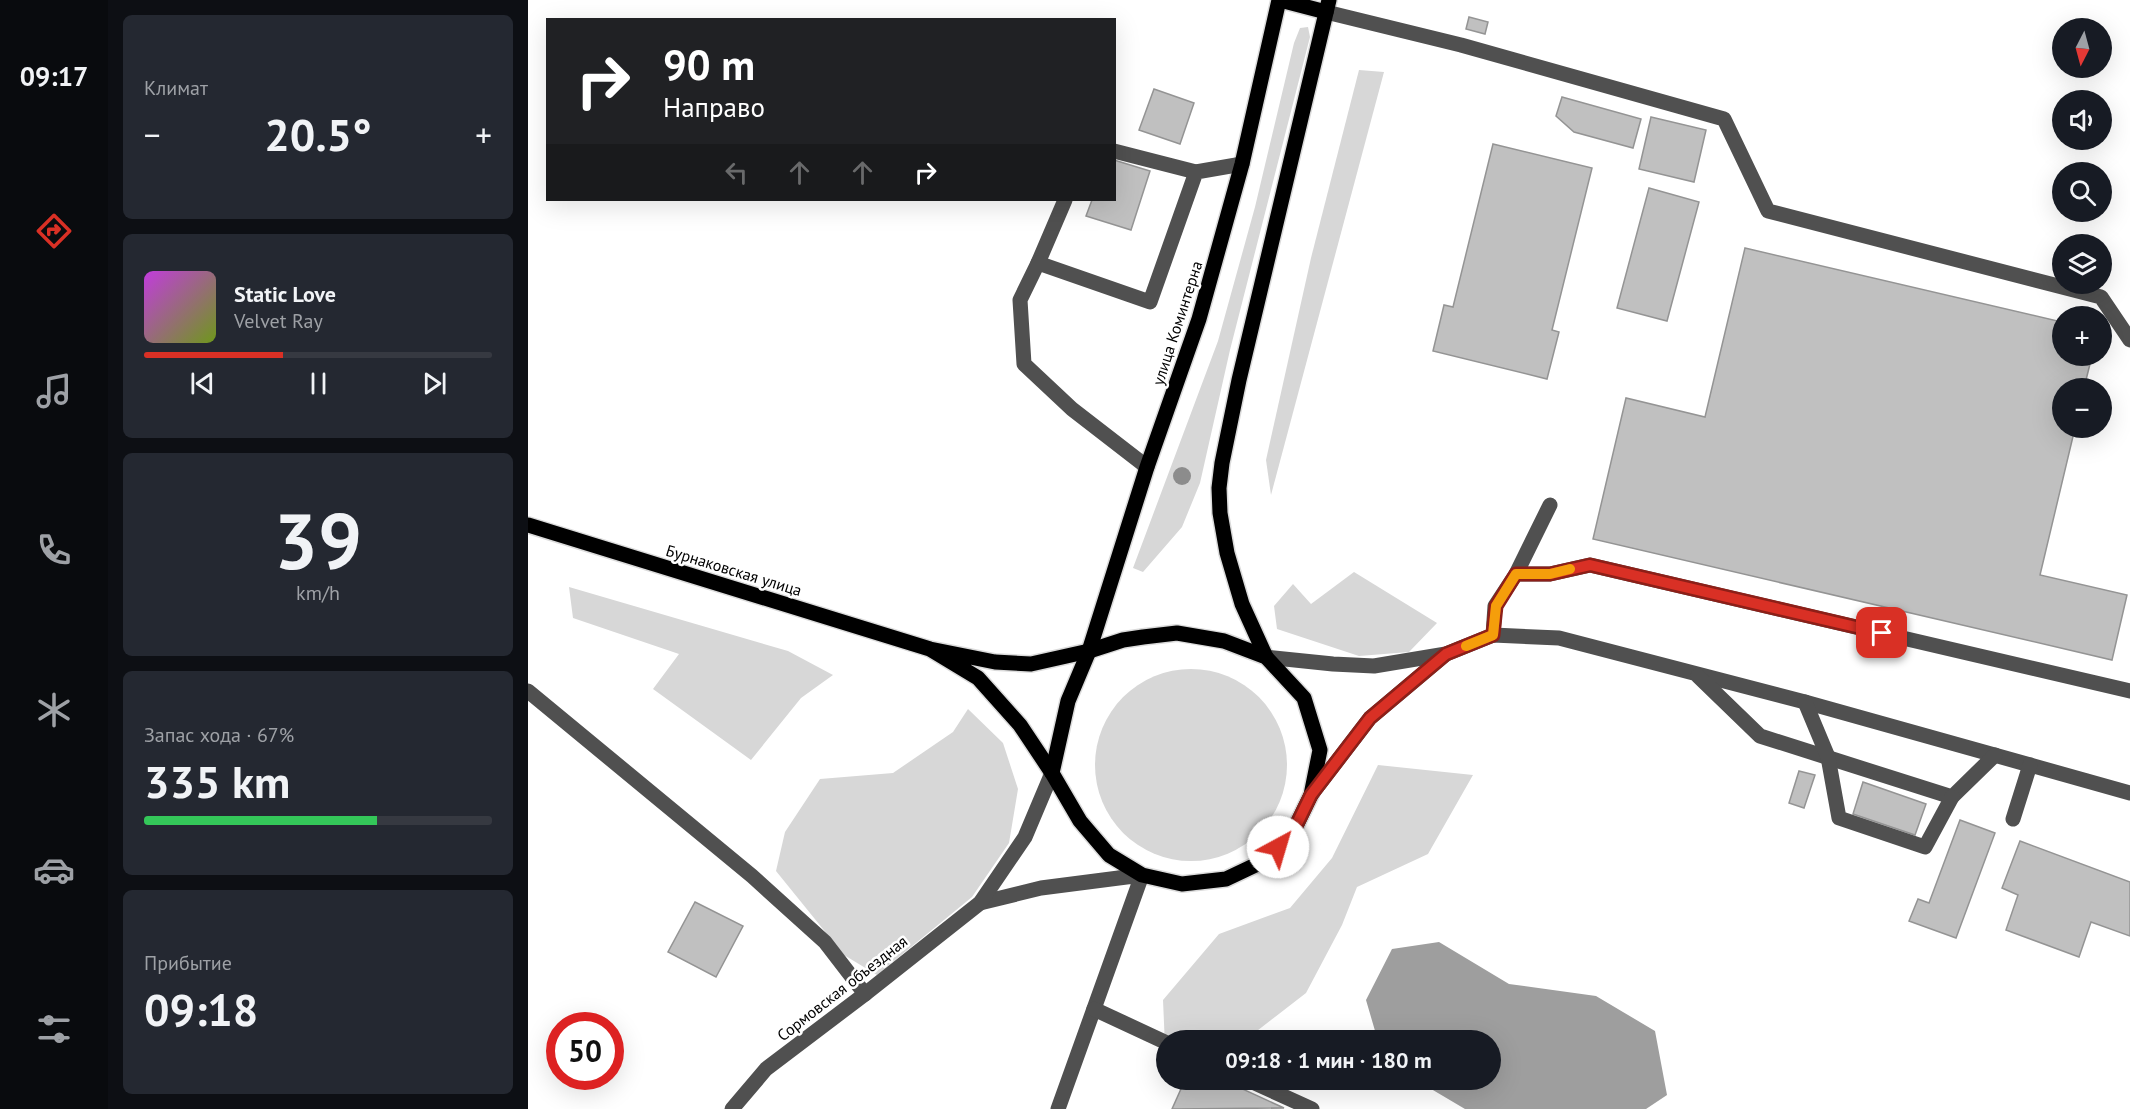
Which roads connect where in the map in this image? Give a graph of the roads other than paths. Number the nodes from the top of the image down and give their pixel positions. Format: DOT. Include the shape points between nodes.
graph roads {
  1 [pos="1280,0"];
  2 [pos="1327,6"];
  3 [pos="1116,152"];
  4 [pos="1242,164"];
  5 [pos="1196,172"];
  6 [pos="1065,201"];
  7 [pos="1038,263"];
  8 [pos="2130,340"];
  9 [pos="1147,467"];
  10 [pos="1550,505"];
  11 [pos="529,530"];
  12 [pos="1516,574"];
  13 [pos="1493,635"];
  14 [pos="930,649"];
  15 [pos="1089,651"];
  16 [pos="1446,654"];
  17 [pos="1266,657"];
  18 [pos="1695,674"];
  19 [pos="528,691"];
  20 [pos="2130,691"];
  21 [pos="1805,702"];
  22 [pos="1995,755"];
  23 [pos="1828,757"];
  24 [pos="2030,765"];
  25 [pos="1052,773"];
  26 [pos="2130,793"];
  27 [pos="1311,795"];
  28 [pos="1952,797"];
  29 [pos="2013,819"];
  30 [pos="1142,875"];
  31 [pos="980,903"];
  32 [pos="865,994"];
  33 [pos="1094,1009"];
  34 [pos="1156,1038"];
  35 [pos="1270,1090"];
  36 [pos="732,1109"];
  37 [pos="1058,1109"];
  38 [pos="1312,1109"];
  1 -- 2 [label="main road"];
  1 -- 4 [label="main road, улица Коминтерна"];
  2 -- 8 [label="street" via="1724,119 1768,211 2101,297"];
  2 -- 17 [label="main road" via="1239,381 1219,488 1227,553 1242,604"];
  3 -- 5 [label="street"];
  4 -- 5 [label="street"];
  4 -- 9 [label="main road, улица Коминтерна" via="1199,319"];
  5 -- 7 [label="street" via="1150,302"];
  6 -- 7 [label="street"];
  7 -- 9 [label="street" via="1020,300 1024,364 1072,409"];
  9 -- 15 [label="main road, улица Коминтерна"];
  10 -- 12 [label="street"];
  11 -- 14 [label="main road, Бурнаковская улица"];
  12 -- 13 [label="street" via="1496,606"];
  12 -- 20 [label="street" via="1550,574 1590,565"];
  13 -- 16 [label="street"];
  13 -- 18 [label="street" via="1559,639"];
  14 -- 15 [label="main road" via="995,662 1030,663"];
  14 -- 25 [label="main road" via="978,678 1020,725"];
  15 -- 17 [label="main road" via="1123,640 1177,633 1224,641"];
  15 -- 25 [label="main road, улица Коминтерна" via="1068,701"];
  16 -- 17 [label="street" via="1374,666"];
  16 -- 27 [label="street" via="1370,718"];
  17 -- 27 [label="main road" via="1304,698 1320,750"];
  18 -- 21 [label="street"];
  18 -- 23 [label="street" via="1760,736"];
  19 -- 32 [label="street" via="752,876 825,942"];
  21 -- 22 [label="street"];
  21 -- 23 [label="street"];
  22 -- 24 [label="street"];
  22 -- 28 [label="street"];
  23 -- 28 [label="street"];
  23 -- 28 [label="street" via="1839,818 1925,847"];
  24 -- 26 [label="street"];
  24 -- 29 [label="street"];
  25 -- 30 [label="main road" via="1080,821 1109,855"];
  25 -- 31 [label="street" via="1025,837"];
  27 -- 30 [label="main road" via="1293,832 1264,861 1226,879 1182,884"];
  30 -- 31 [label="street" via="1041,888"];
  30 -- 33 [label="street"];
  31 -- 32 [label="street, Сормовская объездная"];
  32 -- 36 [label="street, Сормовская объездная" via="766,1069"];
  33 -- 34 [label="street"];
  33 -- 37 [label="street"];
  35 -- 38 [label="street"];
}
